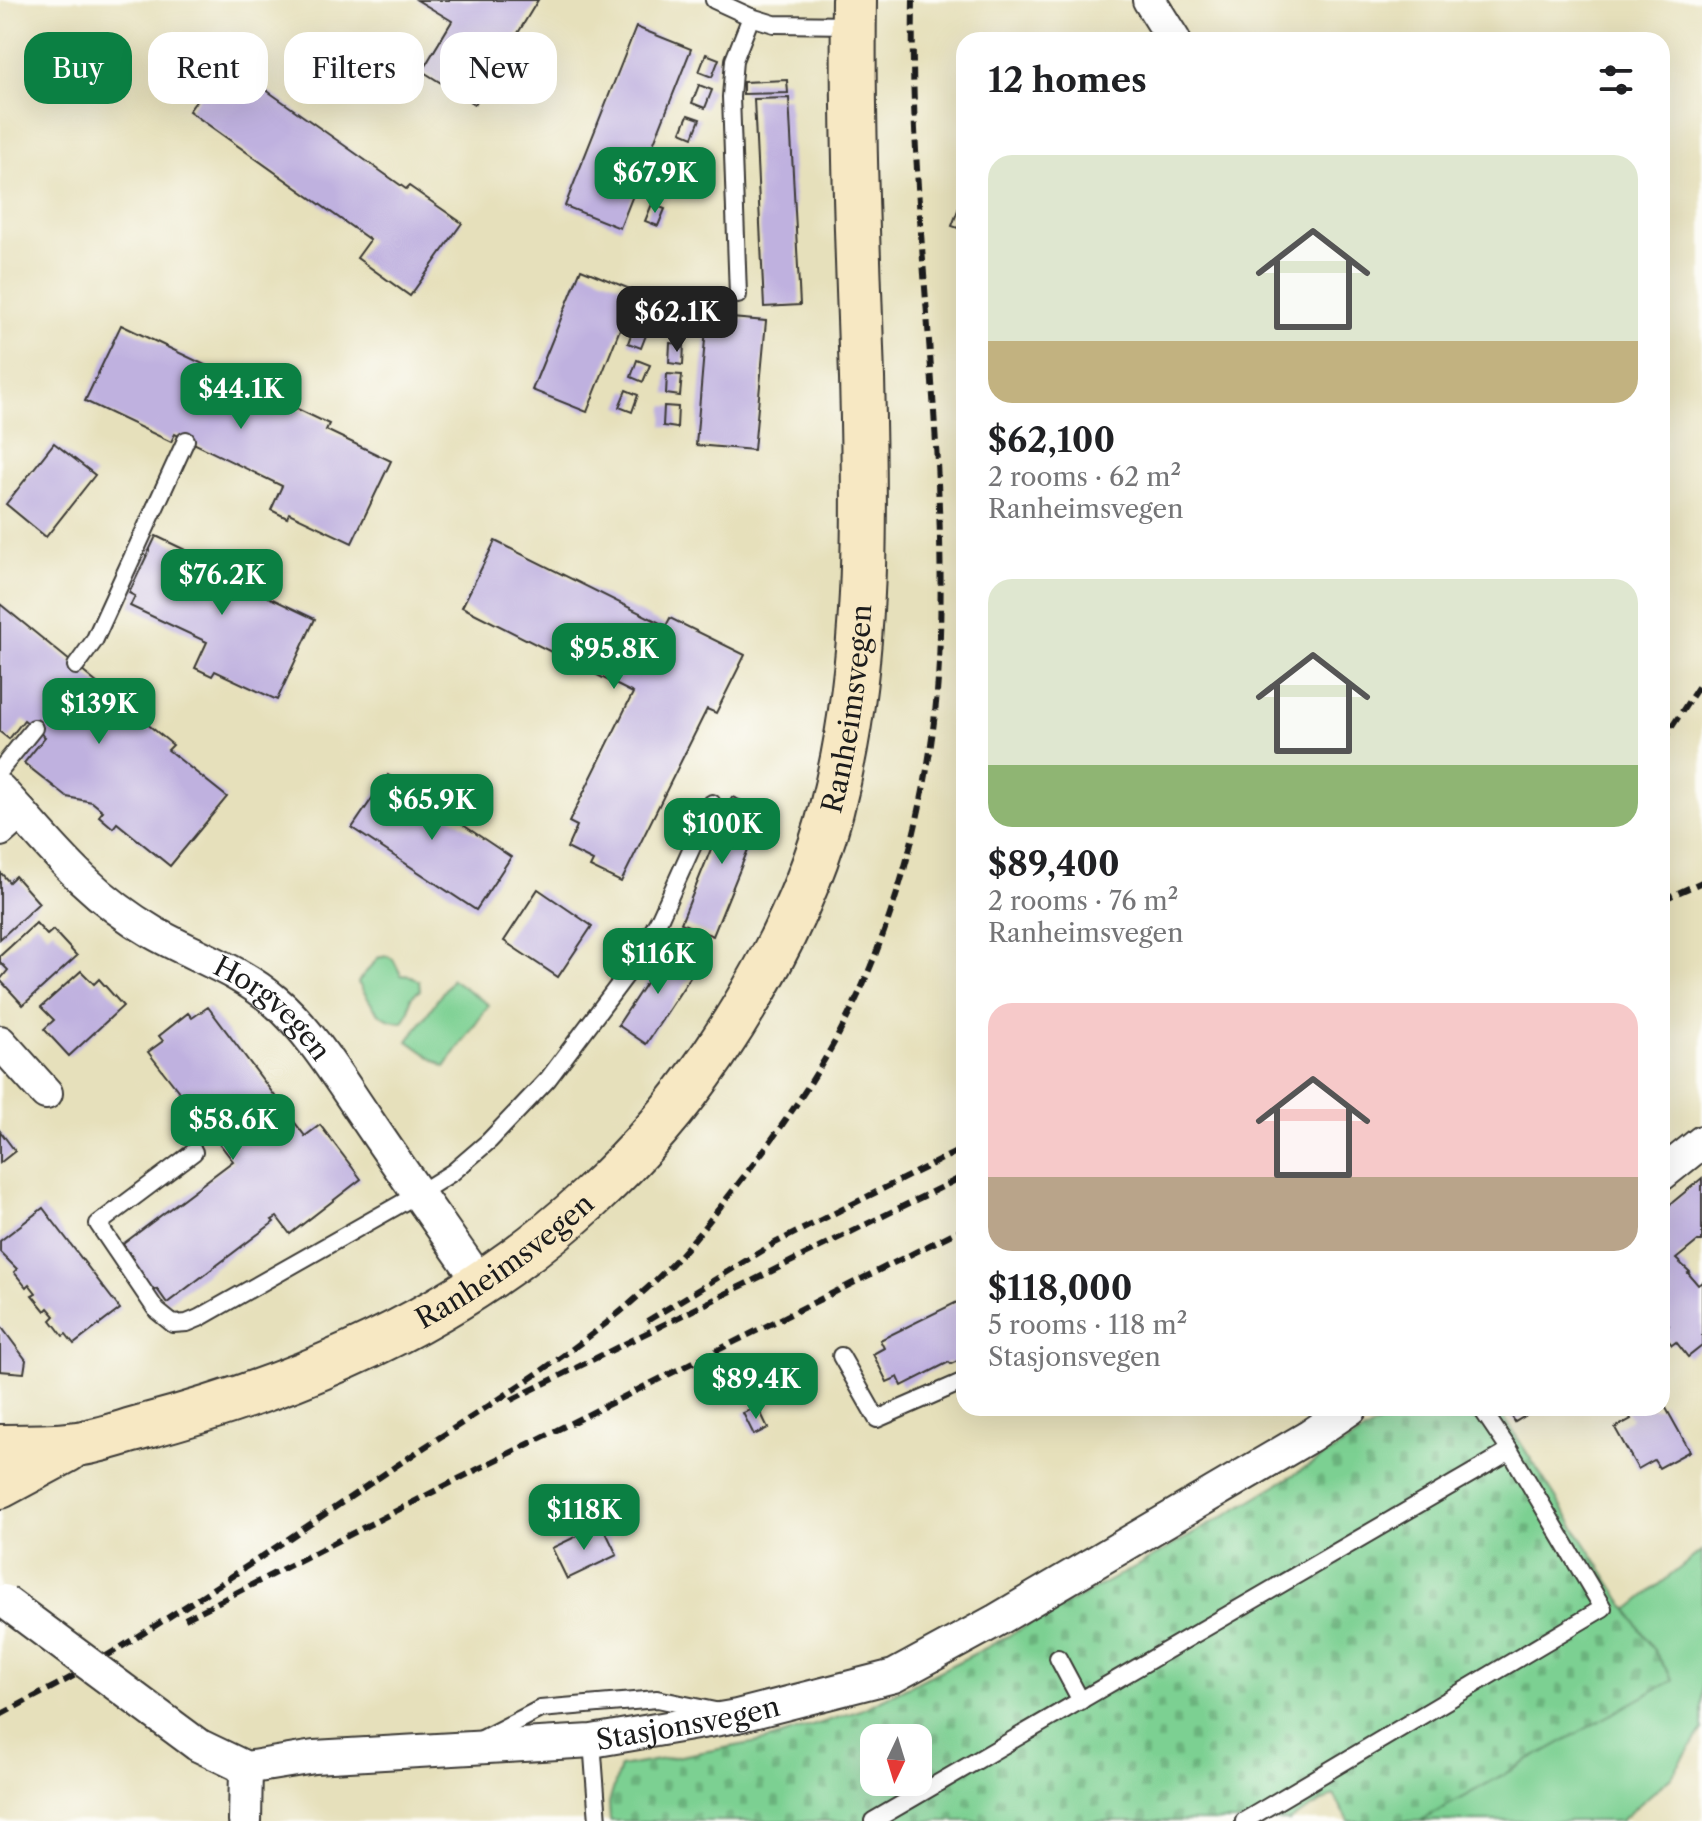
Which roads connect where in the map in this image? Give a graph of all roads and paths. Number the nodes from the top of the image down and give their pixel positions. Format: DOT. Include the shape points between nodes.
graph roads {
  1 [pos="714,0"];
  2 [pos="1149,0"];
  3 [pos="854,13"];
  4 [pos="751,17"];
  5 [pos="1169,32"];
  6 [pos="738,295"];
  7 [pos="186,440"];
  8 [pos="76,666"];
  9 [pos="34,728"];
  10 [pos="0,770"];
  11 [pos="712,803"];
  12 [pos="7,811"];
  13 [pos="0,1042"];
  14 [pos="46,1093"];
  15 [pos="1702,1142"];
  16 [pos="194,1152"];
  17 [pos="1670,1168"];
  18 [pos="418,1194"];
  19 [pos="482,1285"];
  20 [pos="841,1356"];
  21 [pos="956,1384"];
  22 [pos="1339,1416"];
  23 [pos="1486,1416"];
  24 [pos="76,1445"];
  25 [pos="0,1447"];
  26 [pos="1510,1451"];
  27 [pos="0,1486"];
  28 [pos="2,1599"];
  29 [pos="1058,1658"];
  30 [pos="1081,1701"];
  31 [pos="737,1716"];
  32 [pos="592,1741"];
  33 [pos="468,1746"];
  34 [pos="246,1768"];
  35 [pos="245,1821"];
  36 [pos="598,1821"];
  37 [pos="873,1821"];
  38 [pos="1244,1821"];
  1 -- 4 [label="lane"];
  2 -- 5 [label="street"];
  3 -- 4 [label="lane" via="774,24"];
  3 -- 19 [label="street, Ranheimsvegen" via="864,578 857,666 830,814 776,952 686,1095 630,1160 572,1215"];
  4 -- 6 [label="lane" via="734,60 731,97"];
  7 -- 8 [label="lane" via="94,641"];
  9 -- 10 [label="lane"];
  11 -- 18 [label="lane" via="660,918 596,1017 548,1079 489,1141"];
  12 -- 18 [label="street, Horgvegen" via="114,908 276,1001 330,1067"];
  13 -- 14 [label="street"];
  15 -- 17 [label="street"];
  16 -- 18 [label="lane" via="98,1224 157,1311 173,1324 199,1318"];
  18 -- 19 [label="street, Horgvegen"];
  19 -- 24 [label="street, Ranheimsvegen" via="402,1331 302,1374 195,1413"];
  20 -- 21 [label="lane" via="877,1419"];
  22 -- 31 [label="street, Stasjonsvegen" via="894,1676"];
  23 -- 26 [label="lane"];
  24 -- 25 [label="street, Ranheimsvegen"];
  24 -- 27 [label="street, Ranheimsvegen"];
  26 -- 30 [label="lane"];
  26 -- 38 [label="lane" via="1603,1608"];
  28 -- 34 [label="street, bridge" via="198,1745"];
  29 -- 30 [label="lane"];
  30 -- 37 [label="lane"];
  31 -- 32 [label="street, Stasjonsvegen"];
  31 -- 33 [label="lane" via="657,1699 540,1709"];
  32 -- 33 [label="street, Stasjonsvegen"];
  32 -- 36 [label="lane"];
  33 -- 34 [label="street, Stasjonsvegen" via="314,1757"];
  34 -- 35 [label="street"];
}
